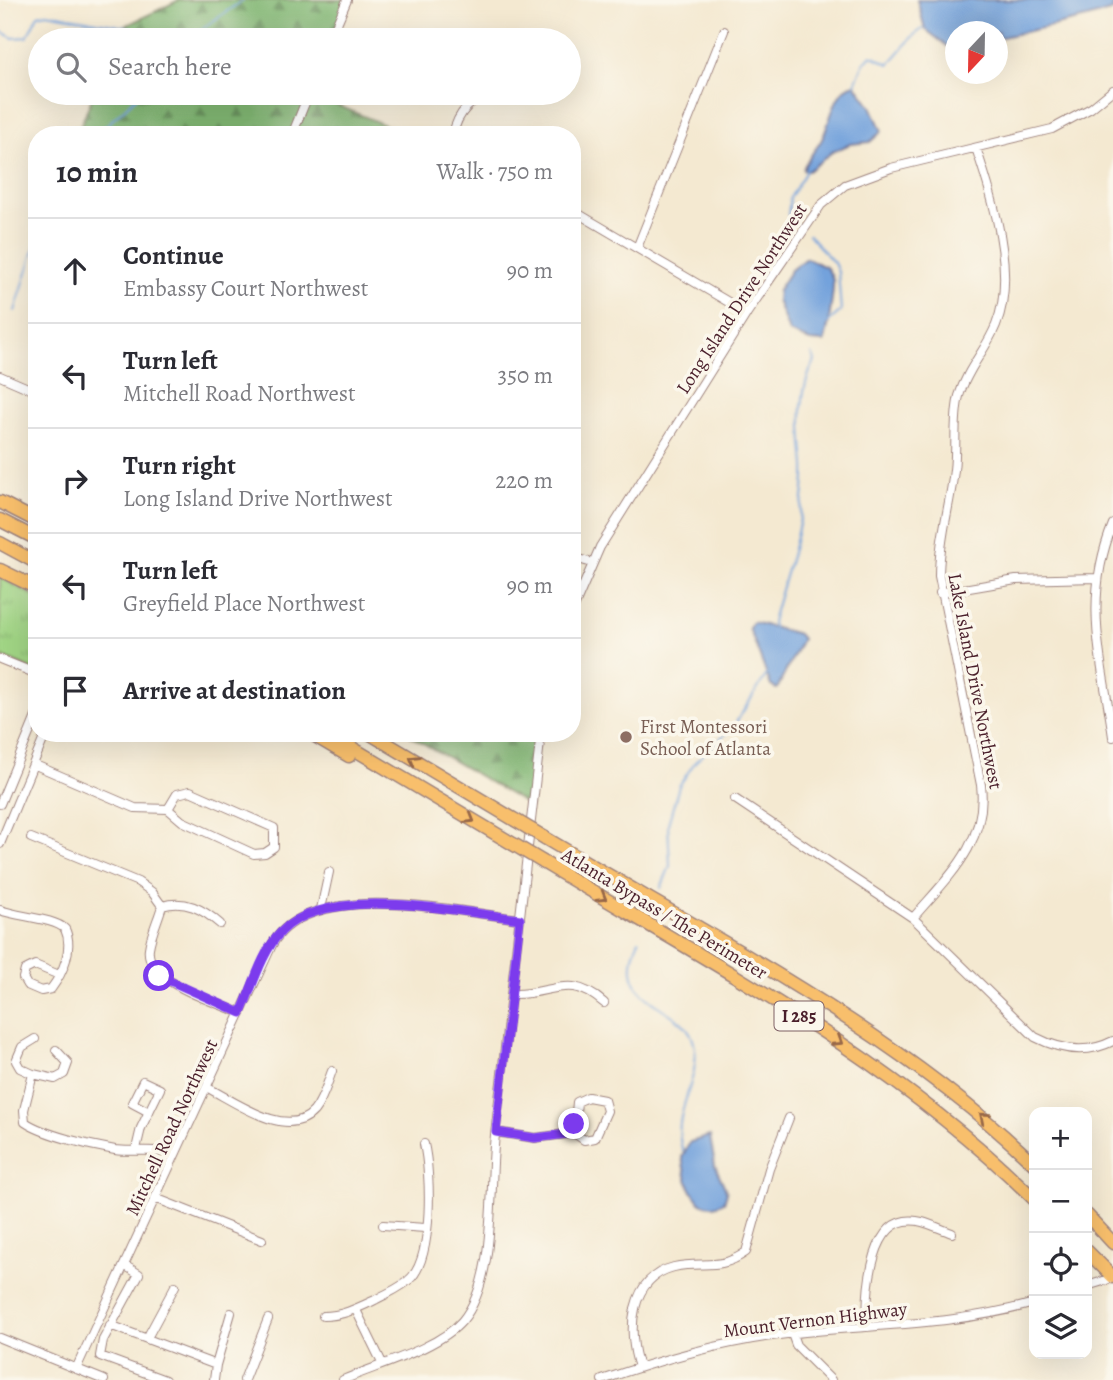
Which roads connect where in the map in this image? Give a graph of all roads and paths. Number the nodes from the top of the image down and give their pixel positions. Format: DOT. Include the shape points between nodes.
graph roads {
  1 [pos="347,0"];
  2 [pos="335,28"];
  3 [pos="724,31"];
  4 [pos="1113,90"];
  5 [pos="304,105"];
  6 [pos="468,105"];
  7 [pos="296,126"];
  8 [pos="457,126"];
  9 [pos="976,148"];
  10 [pos="581,215"];
  11 [pos="638,248"];
  12 [pos="747,313"];
  13 [pos="0,376"];
  14 [pos="28,388"];
  15 [pos="0,502"];
  16 [pos="28,516"];
  17 [pos="0,520"];
  18 [pos="1113,524"];
  19 [pos="28,534"];
  20 [pos="0,543"];
  21 [pos="28,558"];
  22 [pos="581,560"];
  23 [pos="592,563"];
  24 [pos="0,569"];
  25 [pos="1096,578"];
  26 [pos="28,583"];
  27 [pos="581,590"];
  28 [pos="940,593"];
  29 [pos="0,659"];
  30 [pos="1113,668"];
  31 [pos="1103,669"];
  32 [pos="28,670"];
  33 [pos="1109,685"];
  34 [pos="28,736"];
  35 [pos="1113,737"];
  36 [pos="42,742"];
  37 [pos="325,742"];
  38 [pos="342,742"];
  39 [pos="384,742"];
  40 [pos="540,742"];
  41 [pos="33,764"];
  42 [pos="735,799"];
  43 [pos="441,801"];
  44 [pos="0,804"];
  45 [pos="165,809"];
  46 [pos="31,838"];
  47 [pos="0,844"];
  48 [pos="329,872"];
  49 [pos="162,906"];
  50 [pos="321,909"];
  51 [pos="0,910"];
  52 [pos="913,918"];
  53 [pos="520,919"];
  54 [pos="220,924"];
  55 [pos="59,975"];
  56 [pos="512,994"];
  57 [pos="604,1003"];
  58 [pos="241,1013"];
  59 [pos="34,1039"];
  60 [pos="1113,1041"];
  61 [pos="56,1049"];
  62 [pos="332,1071"];
  63 [pos="33,1074"];
  64 [pos="208,1088"];
  65 [pos="149,1111"];
  66 [pos="789,1118"];
  67 [pos="496,1132"];
  68 [pos="575,1133"];
  69 [pos="424,1144"];
  70 [pos="136,1149"];
  71 [pos="175,1155"];
  72 [pos="1029,1159"];
  73 [pos="1029,1194"];
  74 [pos="155,1198"];
  75 [pos="1092,1220"];
  76 [pos="383,1225"];
  77 [pos="425,1228"];
  78 [pos="952,1233"];
  79 [pos="262,1240"];
  80 [pos="1113,1243"];
  81 [pos="1092,1256"];
  82 [pos="124,1265"];
  83 [pos="1113,1277"];
  84 [pos="1092,1284"];
  85 [pos="175,1286"];
  86 [pos="1029,1304"];
  87 [pos="356,1310"];
  88 [pos="231,1313"];
  89 [pos="323,1316"];
  90 [pos="268,1319"];
  91 [pos="110,1325"];
  92 [pos="868,1327"];
  93 [pos="792,1334"];
  94 [pos="0,1338"];
  95 [pos="147,1338"];
  96 [pos="382,1363"];
  97 [pos="216,1365"];
  98 [pos="639,1367"];
  99 [pos="76,1369"];
  100 [pos="104,1380"];
  101 [pos="165,1380"];
  102 [pos="214,1380"];
  103 [pos="244,1380"];
  104 [pos="343,1380"];
  105 [pos="602,1380"];
  106 [pos="831,1380"];
  1 -- 2 [label="street"];
  3 -- 11 [label="street"];
  4 -- 9 [label="street, Long Island Drive Northwest" via="1082,114 1052,129"];
  5 -- 7 [label="street"];
  6 -- 8 [label="street"];
  9 -- 12 [label="street, Long Island Drive Northwest" via="891,168 836,191 806,223"];
  9 -- 28 [label="street, Lake Island Drive Northwest" via="999,230 1003,298 996,327 968,371 958,400 954,470 939,555"];
  10 -- 11 [label="street"];
  11 -- 12 [label="street"];
  12 -- 23 [label="street, Long Island Drive Northwest"];
  13 -- 14 [label="street"];
  15 -- 16 [label="highway"];
  17 -- 19 [label="highway"];
  18 -- 25 [label="street"];
  20 -- 21 [label="highway"];
  22 -- 23 [label="street"];
  23 -- 27 [label="street, Long Island Drive Northwest"];
  24 -- 26 [label="highway"];
  25 -- 28 [label="street" via="1016,580"];
  25 -- 31 [label="street" via="1094,605"];
  28 -- 52 [label="street, Lake Island Drive Northwest" via="981,785 982,810 969,851"];
  29 -- 32 [label="street"];
  30 -- 31 [label="street"];
  31 -- 33 [label="street"];
  33 -- 35 [label="street"];
  34 -- 44 [label="street"];
  36 -- 41 [label="street"];
  37 -- 43 [label="highway" via="381,775"];
  38 -- 43 [label="highway, Atlanta Bypass / The Perimeter / I 285"];
  72 -- 39 [label="highway, Atlanta Bypass / The Perimeter / I 285, one-way, bridge" via="970,1105 894,1051"];
  40 -- 53 [label="street"];
  41 -- 45 [label="street" via="135,808"];
  41 -- 47 [label="street"];
  42 -- 52 [label="street"];
  43 -- 73 [label="highway, Atlanta Bypass / The Perimeter / I 285, one-way, bridge" via="876,1066 944,1116"];
  45 -- 45 [label="street" via="177,794 197,793 274,828 276,842 265,853 254,853"];
  46 -- 49 [label="street" via="138,882"];
  48 -- 50 [label="street"];
  49 -- 54 [label="street" via="191,905"];
  49 -- 58 [label="street" via="148,949 154,970"];
  50 -- 53 [label="street, Mitchell Road Northwest" via="373,904"];
  50 -- 58 [label="street, Mitchell Road Northwest" via="287,926 276,938"];
  51 -- 55 [label="street" via="55,922 65,929 70,948"];
  52 -- 60 [label="street" via="1035,1037 1074,1050"];
  53 -- 56 [label="street"];
  56 -- 57 [label="street" via="575,986"];
  56 -- 67 [label="street"];
  58 -- 64 [label="street, Mitchell Road Northwest"];
  59 -- 63 [label="street" via="22,1047 16,1061"];
  61 -- 63 [label="street" via="68,1063 64,1074 55,1079"];
  62 -- 64 [label="street" via="315,1109 293,1122 275,1120"];
  63 -- 70 [label="street" via="25,1122 117,1151"];
  64 -- 71 [label="street, Mitchell Road Northwest"];
  65 -- 70 [label="street"];
  66 -- 98 [label="street" via="746,1252 716,1266 670,1268 646,1284 635,1305 631,1335"];
  67 -- 68 [label="street" via="535,1138"];
  67 -- 96 [label="street" via="491,1219 470,1310 444,1336"];
  68 -- 68 [label="street" via="577,1102 588,1097 604,1100 607,1111 595,1138 584,1140"];
  69 -- 77 [label="street" via="430,1183"];
  70 -- 71 [label="street"];
  71 -- 74 [label="street, Mitchell Road Northwest"];
  74 -- 79 [label="street"];
  74 -- 82 [label="street, Mitchell Road Northwest"];
  75 -- 80 [label="highway"];
  76 -- 77 [label="street"];
  77 -- 87 [label="street" via="422,1258 412,1277"];
  78 -- 92 [label="street" via="915,1221 902,1221 887,1230 878,1245 872,1273"];
  81 -- 83 [label="highway"];
  82 -- 91 [label="street" via="139,1274"];
  82 -- 99 [label="street, Mitchell Road Northwest"];
  83 -- 84 [label="street"];
  85 -- 95 [label="street"];
  86 -- 92 [label="street, Mount Vernon Highway" via="984,1315"];
  87 -- 89 [label="street"];
  87 -- 96 [label="street"];
  88 -- 97 [label="street"];
  90 -- 103 [label="street"];
  91 -- 95 [label="street"];
  91 -- 101 [label="street" via="100,1356"];
  92 -- 93 [label="street, Mount Vernon Highway"];
  93 -- 98 [label="street, Mount Vernon Highway" via="727,1344"];
  93 -- 106 [label="street" via="796,1345"];
  94 -- 99 [label="street"];
  95 -- 97 [label="street"];
  96 -- 104 [label="street"];
  97 -- 102 [label="street"];
  98 -- 105 [label="street, Mount Vernon Highway"];
  99 -- 100 [label="street"];
}
